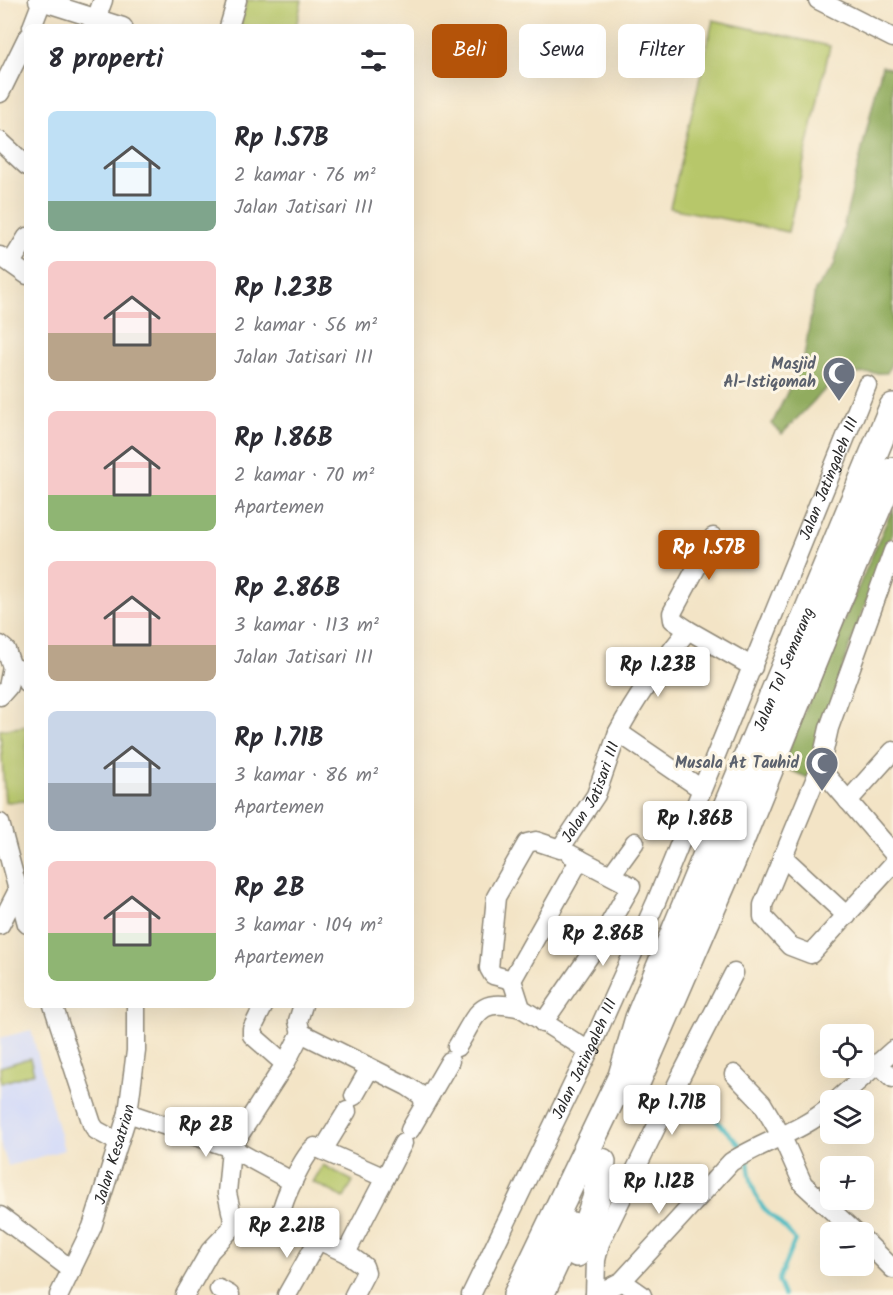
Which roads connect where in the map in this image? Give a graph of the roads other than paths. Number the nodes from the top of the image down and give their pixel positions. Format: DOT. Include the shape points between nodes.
graph roads {
  1 [pos="103,0"];
  2 [pos="237,0"];
  3 [pos="818,0"];
  4 [pos="40,1"];
  5 [pos="94,22"];
  6 [pos="33,24"];
  7 [pos="230,24"];
  8 [pos="893,38"];
  9 [pos="24,44"];
  10 [pos="0,93"];
  11 [pos="0,141"];
  12 [pos="24,163"];
  13 [pos="24,240"];
  14 [pos="5,260"];
  15 [pos="24,273"];
  16 [pos="867,385"];
  17 [pos="893,407"];
  18 [pos="893,471"];
  19 [pos="713,537"];
  20 [pos="893,551"];
  21 [pos="688,630"];
  22 [pos="0,645"];
  23 [pos="753,667"];
  24 [pos="24,676"];
  25 [pos="4,691"];
  26 [pos="618,732"];
  27 [pos="893,752"];
  28 [pos="820,768"];
  29 [pos="700,788"];
  30 [pos="848,801"];
  31 [pos="0,823"];
  32 [pos="635,842"];
  33 [pos="560,849"];
  34 [pos="893,853"];
  35 [pos="782,856"];
  36 [pos="580,859"];
  37 [pos="893,864"];
  38 [pos="611,875"];
  39 [pos="17,892"];
  40 [pos="24,914"];
  41 [pos="847,916"];
  42 [pos="0,925"];
  43 [pos="734,973"];
  44 [pos="512,980"];
  45 [pos="54,1008"];
  46 [pos="136,1008"];
  47 [pos="262,1008"];
  48 [pos="302,1008"];
  49 [pos="521,1008"];
  50 [pos="639,1018"];
  51 [pos="543,1023"];
  52 [pos="301,1034"];
  53 [pos="893,1050"];
  54 [pos="589,1051"];
  55 [pos="285,1064"];
  56 [pos="878,1064"];
  57 [pos="370,1068"];
  58 [pos="734,1074"];
  59 [pos="893,1078"];
  60 [pos="848,1090"];
  61 [pos="424,1105"];
  62 [pos="128,1113"];
  63 [pos="820,1115"];
  64 [pos="782,1137"];
  65 [pos="118,1142"];
  66 [pos="231,1148"];
  67 [pos="323,1150"];
  68 [pos="602,1162"];
  69 [pos="385,1178"];
  70 [pos="293,1182"];
  71 [pos="0,1216"];
  72 [pos="844,1222"];
  73 [pos="318,1240"];
  74 [pos="874,1250"];
  75 [pos="346,1253"];
  76 [pos="893,1269"];
  77 [pos="72,1270"];
  78 [pos="622,1281"];
  79 [pos="193,1291"];
  80 [pos="59,1295"];
  81 [pos="287,1295"];
  82 [pos="354,1295"];
  83 [pos="471,1295"];
  84 [pos="497,1295"];
  85 [pos="518,1295"];
  86 [pos="540,1295"];
  87 [pos="558,1295"];
  88 [pos="595,1295"];
  89 [pos="642,1295"];
  1 -- 5 [label="street"];
  2 -- 7 [label="street"];
  3 -- 8 [label="street"];
  4 -- 5 [label="street"];
  4 -- 6 [label="street"];
  9 -- 10 [label="street"];
  11 -- 12 [label="street"];
  13 -- 14 [label="street"];
  14 -- 15 [label="street"];
  16 -- 23 [label="street, Jalan Jatingaleh III"];
  17 -- 50 [label="highway, Jalan Tol Semarang"];
  18 -- 68 [label="highway, Jalan Tol Semarang"];
  19 -- 21 [label="street" via="672,613 673,620"];
  20 -- 28 [label="street" via="829,728"];
  21 -- 23 [label="street"];
  21 -- 26 [label="street, Jalan Jatisari III" via="647,681"];
  22 -- 24 [label="street"];
  23 -- 29 [label="street, Jalan Jatingaleh III"];
  24 -- 25 [label="street"];
  26 -- 29 [label="street, Jalan Jatisari III"];
  26 -- 33 [label="street, Jalan Jatisari III" via="596,795"];
  27 -- 30 [label="street"];
  28 -- 30 [label="street"];
  28 -- 35 [label="street"];
  29 -- 54 [label="street, Jalan Jatingaleh III" via="656,902"];
  30 -- 34 [label="street"];
  31 -- 39 [label="street"];
  32 -- 38 [label="street"];
  33 -- 36 [label="street, Jalan Jatisari III"];
  33 -- 44 [label="street, Jalan Jatisari III" via="530,841 496,897 489,968 493,975"];
  35 -- 41 [label="street"];
  35 -- 41 [label="street" via="762,912 766,922 790,946 806,953 816,951"];
  36 -- 38 [label="street, Jalan Jatisari III"];
  36 -- 44 [label="street, Jalan Jatisari III"];
  37 -- 41 [label="street"];
  38 -- 51 [label="street, Jalan Jatisari III" via="630,889"];
  39 -- 40 [label="street"];
  39 -- 42 [label="street"];
  43 -- 88 [label="street" via="600,1243"];
  44 -- 49 [label="street"];
  45 -- 65 [label="street" via="92,1124"];
  46 -- 62 [label="street, Jalan Kesatrian" via="136,1051"];
  47 -- 55 [label="street" via="252,1035"];
  48 -- 52 [label="street" via="298,1021"];
  49 -- 51 [label="street"];
  49 -- 61 [label="street" via="499,1002 481,1010"];
  50 -- 84 [label="highway"];
  50 -- 85 [label="highway, Jalan Tol Semarang" via="622,1076"];
  51 -- 54 [label="street"];
  52 -- 55 [label="street"];
  52 -- 57 [label="street"];
  53 -- 56 [label="street"];
  54 -- 83 [label="street, Jalan Jatingaleh III"];
  55 -- 66 [label="street"];
  56 -- 59 [label="street"];
  56 -- 60 [label="street"];
  57 -- 61 [label="street" via="421,1095"];
  57 -- 67 [label="street"];
  58 -- 64 [label="street" via="756,1096"];
  61 -- 69 [label="street"];
  62 -- 65 [label="street, Jalan Kesatrian"];
  62 -- 66 [label="street"];
  63 -- 64 [label="street"];
  64 -- 72 [label="street" via="803,1184"];
  64 -- 78 [label="street" via="731,1162"];
  65 -- 77 [label="street, Jalan Kesatrian" via="92,1227"];
  66 -- 70 [label="street"];
  66 -- 79 [label="street" via="227,1193 231,1229 210,1251"];
  67 -- 69 [label="street"];
  67 -- 70 [label="street" via="315,1147 309,1151"];
  68 -- 86 [label="highway, Jalan Tol Semarang"];
  68 -- 87 [label="highway" via="587,1227"];
  69 -- 75 [label="street"];
  70 -- 73 [label="street" via="281,1215"];
  71 -- 77 [label="street"];
  73 -- 75 [label="street"];
  73 -- 81 [label="street"];
  74 -- 76 [label="street"];
  75 -- 82 [label="street" via="366,1272"];
  77 -- 80 [label="street, Jalan Kesatrian"];
  78 -- 88 [label="street"];
  78 -- 89 [label="street"];
}
